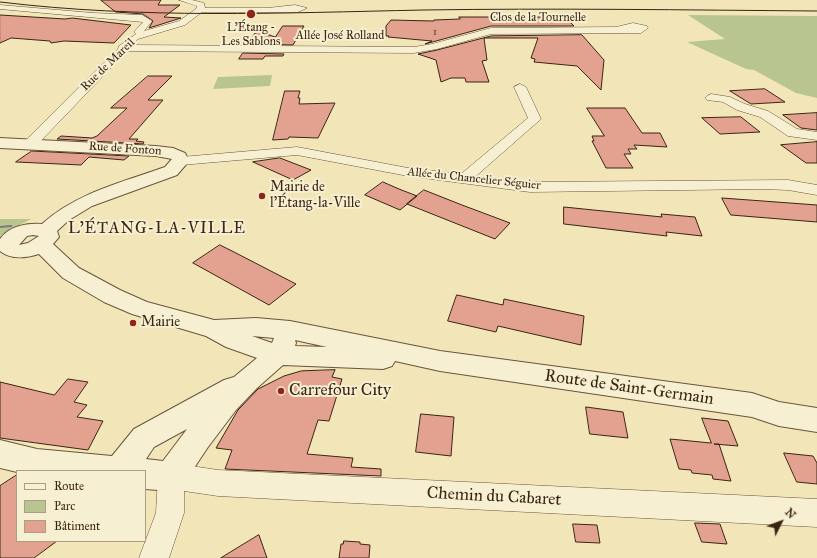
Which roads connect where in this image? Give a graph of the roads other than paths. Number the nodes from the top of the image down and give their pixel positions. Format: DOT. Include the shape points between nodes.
graph roads {
  1 [pos="183,0"];
  2 [pos="0,8"];
  3 [pos="271,9"];
  4 [pos="200,10"];
  5 [pos="460,29"];
  6 [pos="491,30"];
  7 [pos="617,30"];
  8 [pos="142,34"];
  9 [pos="446,35"];
  10 [pos="442,45"];
  11 [pos="122,48"];
  12 [pos="414,50"];
  13 [pos="513,83"];
  14 [pos="711,98"];
  15 [pos="817,136"];
  16 [pos="0,143"];
  17 [pos="30,144"];
  18 [pos="181,161"];
  19 [pos="465,178"];
  20 [pos="817,190"];
  21 [pos="44,237"];
  22 [pos="6,252"];
  23 [pos="214,329"];
  24 [pos="290,330"];
  25 [pos="278,355"];
  26 [pos="440,361"];
  27 [pos="247,380"];
  28 [pos="817,420"];
  29 [pos="0,454"];
  30 [pos="108,470"];
  31 [pos="119,470"];
  32 [pos="158,475"];
  33 [pos="817,513"];
  34 [pos="154,558"];
  1 -- 4 [label="street" via="198,3 201,5"];
  2 -- 8 [label="street" via="142,18 148,21 139,32"];
  3 -- 4 [label="street"];
  4 -- 8 [label="street, Rue de Mareil" via="182,23"];
  5 -- 6 [label="street"];
  6 -- 7 [label="street, Clos de la Tournelle"];
  6 -- 10 [label="street, Clos de la Tournelle"];
  8 -- 11 [label="street, Rue de Mareil"];
  9 -- 10 [label="street"];
  10 -- 12 [label="street, Clos de la Tournelle"];
  11 -- 12 [label="street, Allée José Rolland"];
  11 -- 17 [label="street, Rue de Mareil"];
  13 -- 19 [label="street" via="535,119"];
  14 -- 15 [label="street" via="726,99 764,114 793,133"];
  16 -- 17 [label="street, Rue de Fonton"];
  17 -- 18 [label="street, Rue de Fonton" via="156,151 173,153 179,156"];
  18 -- 19 [label="street, Allée du Chancelier Séguier" via="297,151 408,172"];
  18 -- 21 [label="street, Rue de Fonton" via="171,171 160,176 72,208"];
  19 -- 20 [label="street, Allée du Chancelier Séguier" via="530,187 762,184"];
  21 -- 22 [label="street" via="39,228 20,232 8,241"];
  21 -- 23 [label="street" via="71,273 112,296 140,308"];
  23 -- 24 [label="street, Route de Saint-Germain" via="256,327"];
  23 -- 25 [label="street, Route de Saint-Germain" via="235,340"];
  24 -- 25 [label="street"];
  24 -- 26 [label="street, Route de Saint-Germain"];
  25 -- 26 [label="street, Route de Saint-Germain"];
  25 -- 27 [label="street"];
  26 -- 28 [label="street, Route de Saint-Germain" via="752,405 779,414"];
  27 -- 31 [label="street" via="144,438"];
  27 -- 32 [label="street" via="194,442"];
  29 -- 30 [label="street" via="37,463"];
  32 -- 33 [label="street, Chemin du Cabaret" via="218,483"];
  32 -- 34 [label="street" via="170,513"];
}
